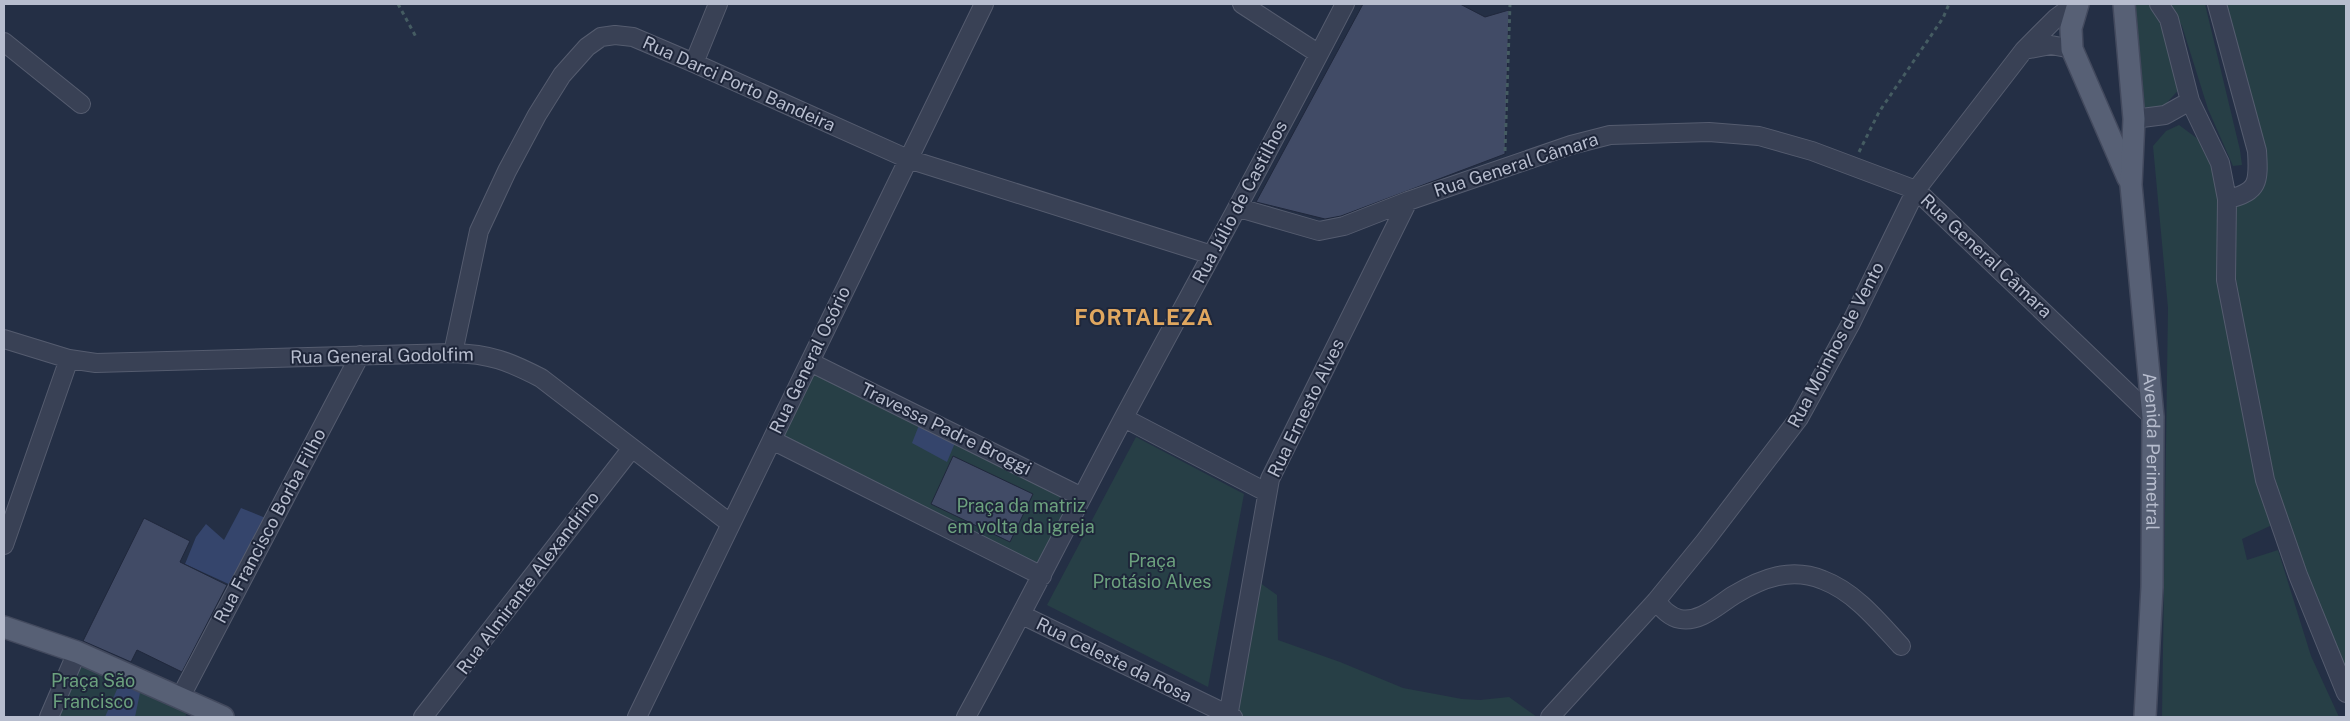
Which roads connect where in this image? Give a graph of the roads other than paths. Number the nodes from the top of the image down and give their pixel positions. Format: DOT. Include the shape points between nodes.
graph roads {
  1 [pos="718,4"];
  2 [pos="984,4"];
  3 [pos="1242,4"];
  4 [pos="1345,4"];
  5 [pos="2076,4"];
  6 [pos="2124,4"];
  7 [pos="2159,4"];
  8 [pos="2216,4"];
  9 [pos="4,42"];
  10 [pos="2024,50"];
  11 [pos="2072,50"];
  12 [pos="1319,54"];
  13 [pos="694,63"];
  14 [pos="2190,101"];
  15 [pos="81,104"];
  16 [pos="2100,115"];
  17 [pos="2134,119"];
  18 [pos="908,159"];
  19 [pos="2131,185"];
  20 [pos="1916,190"];
  21 [pos="2227,198"];
  22 [pos="1408,201"];
  23 [pos="1239,208"];
  24 [pos="1212,255"];
  25 [pos="4,339"];
  26 [pos="453,353"];
  27 [pos="360,355"];
  28 [pos="69,359"];
  29 [pos="810,362"];
  30 [pos="2153,417"];
  31 [pos="1124,418"];
  32 [pos="772,440"];
  33 [pos="632,448"];
  34 [pos="1266,492"];
  35 [pos="1082,497"];
  36 [pos="731,524"];
  37 [pos="4,545"];
  38 [pos="1042,576"];
  39 [pos="1656,601"];
  40 [pos="1022,614"];
  41 [pos="4,627"];
  42 [pos="1901,646"];
  43 [pos="78,652"];
  44 [pos="2346,693"];
  45 [pos="189,706"];
  46 [pos="49,717"];
  47 [pos="223,717"];
  48 [pos="423,717"];
  49 [pos="637,717"];
  50 [pos="966,717"];
  51 [pos="1230,717"];
  52 [pos="1550,717"];
  53 [pos="2145,717"];
  1 -- 13 [label="street"];
  2 -- 18 [label="street, Rua General Osório"];
  3 -- 12 [label="street"];
  4 -- 12 [label="street, Rua Júlio de Castilhos"];
  5 -- 10 [label="street, Rua Moinhos de Vento" via="2056,18"];
  5 -- 11 [label="main road, Avenida Perimetral" via="2071,28"];
  6 -- 17 [label="main road, Avenida Perimetral"];
  7 -- 14 [label="street" via="2168,19"];
  8 -- 21 [label="street" via="2257,151 2258,175 2253,189 2241,196"];
  9 -- 15 [label="street"];
  10 -- 11 [label="street" via="2051,45"];
  10 -- 20 [label="street, Rua Moinhos de Vento"];
  11 -- 16 [label="main road, Avenida Perimetral"];
  12 -- 23 [label="street, Rua Júlio de Castilhos"];
  13 -- 18 [label="street, Rua Darci Porto Bandeira"];
  13 -- 26 [label="street, Rua Darci Porto Bandeira" via="633,37 615,35 601,38 587,47 562,75 528,131 480,231"];
  14 -- 17 [label="street" via="2165,115"];
  14 -- 21 [label="street" via="2220,163"];
  16 -- 17 [label="main road" via="2120,124"];
  16 -- 19 [label="main road, Avenida Perimetral"];
  17 -- 19 [label="main road, Avenida Perimetral"];
  18 -- 24 [label="street, Rua Darci Porto Bandeira"];
  18 -- 29 [label="street, Rua General Osório"];
  19 -- 30 [label="main road, Avenida Perimetral"];
  20 -- 22 [label="street, Rua General Câmara" via="1812,151 1759,136 1709,132 1610,135"];
  20 -- 30 [label="street, Rua General Câmara"];
  20 -- 39 [label="street, Rua Moinhos de Vento" via="1850,326 1799,418"];
  21 -- 44 [label="street" via="2226,280 2265,480 2298,575"];
  22 -- 23 [label="street, Rua General Câmara" via="1344,226 1319,231"];
  22 -- 34 [label="street, Rua Ernesto Alves"];
  23 -- 24 [label="street, Rua Júlio de Castilhos"];
  24 -- 31 [label="street, Rua Júlio de Castilhos"];
  25 -- 28 [label="street, Rua General Godolfim"];
  26 -- 27 [label="street, Rua General Godolfim"];
  26 -- 33 [label="street, Rua General Godolfim" via="491,356 541,378"];
  27 -- 28 [label="street, Rua General Godolfim" via="96,363"];
  27 -- 45 [label="street, Rua Francisco Borba Filho"];
  28 -- 37 [label="street"];
  29 -- 32 [label="street, Rua General Osório"];
  29 -- 35 [label="street, Travessa Padre Broggi"];
  30 -- 53 [label="main road, Avenida Perimetral" via="2152,587"];
  31 -- 34 [label="street"];
  31 -- 35 [label="street, Rua Júlio de Castilhos"];
  32 -- 36 [label="street, Rua General Osório"];
  32 -- 38 [label="street"];
  33 -- 36 [label="street, Rua General Godolfim"];
  33 -- 48 [label="street, Rua Almirante Alexandrino"];
  34 -- 51 [label="street, Rua Ernesto Alves"];
  35 -- 38 [label="street, Rua Júlio de Castilhos"];
  36 -- 49 [label="street, Rua General Osório"];
  38 -- 40 [label="street, Rua Júlio de Castilhos"];
  39 -- 42 [label="street" via="1669,614 1679,619 1692,619 1762,579 1803,574 1824,580 1844,591"];
  39 -- 52 [label="street, Rua Moinhos de Vento"];
  40 -- 50 [label="street, Rua Júlio de Castilhos"];
  40 -- 51 [label="street, Rua Celeste da Rosa"];
  41 -- 43 [label="main road"];
  43 -- 45 [label="main road"];
  43 -- 46 [label="street"];
  45 -- 47 [label="main road"];
}
